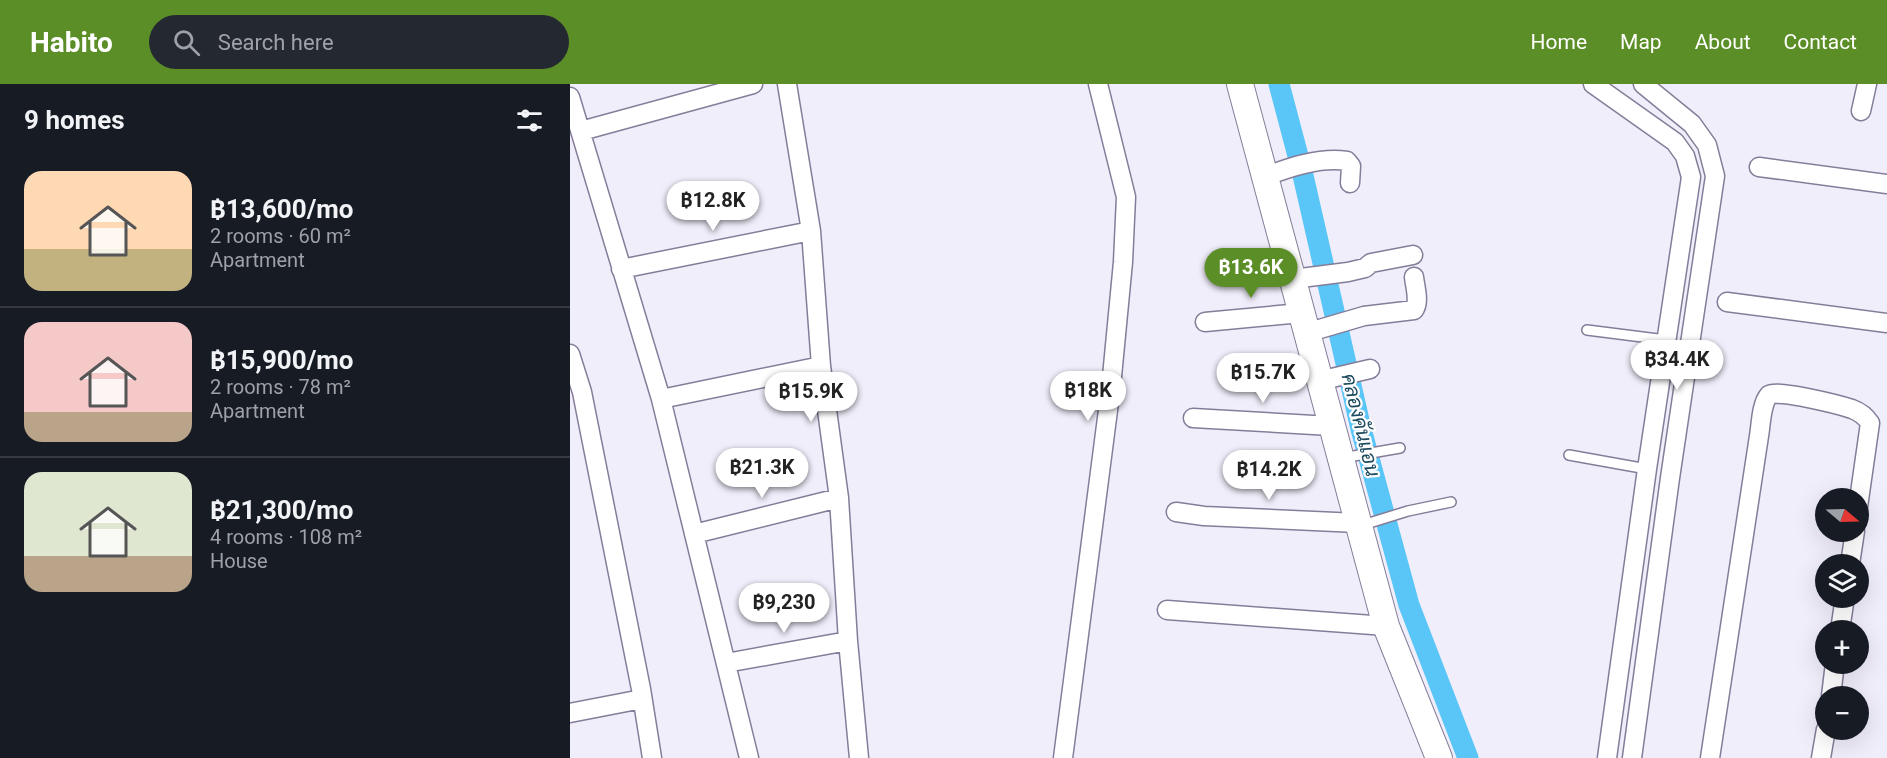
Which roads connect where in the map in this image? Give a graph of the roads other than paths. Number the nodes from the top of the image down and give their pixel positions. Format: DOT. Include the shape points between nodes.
graph roads {
  1 [pos="753,84"];
  2 [pos="787,84"];
  3 [pos="1098,84"];
  4 [pos="1240,84"];
  5 [pos="1593,84"];
  6 [pos="1643,84"];
  7 [pos="1867,84"];
  8 [pos="570,97"];
  9 [pos="1861,111"];
  10 [pos="581,131"];
  11 [pos="1760,167"];
  12 [pos="1274,173"];
  13 [pos="1350,183"];
  14 [pos="1887,184"];
  15 [pos="811,231"];
  16 [pos="1413,255"];
  17 [pos="621,269"];
  18 [pos="1414,277"];
  19 [pos="1303,278"];
  20 [pos="1727,302"];
  21 [pos="1205,322"];
  22 [pos="1887,323"];
  23 [pos="1311,324"];
  24 [pos="1587,330"];
  25 [pos="1666,340"];
  26 [pos="570,354"];
  27 [pos="821,366"];
  28 [pos="1370,369"];
  29 [pos="1327,379"];
  30 [pos="661,399"];
  31 [pos="1193,418"];
  32 [pos="1331,426"];
  33 [pos="1395,449"];
  34 [pos="1569,455"];
  35 [pos="1344,457"];
  36 [pos="1647,469"];
  37 [pos="1861,488"];
  38 [pos="839,498"];
  39 [pos="1451,502"];
  40 [pos="1176,512"];
  41 [pos="1362,524"];
  42 [pos="694,534"];
  43 [pos="1167,610"];
  44 [pos="1386,626"];
  45 [pos="848,640"];
  46 [pos="726,663"];
  47 [pos="642,699"];
  48 [pos="570,713"];
  49 [pos="1824,740"];
  50 [pos="652,758"];
  51 [pos="749,758"];
  52 [pos="859,758"];
  53 [pos="1063,758"];
  54 [pos="1439,758"];
  55 [pos="1608,758"];
  56 [pos="1632,758"];
  57 [pos="1710,758"];
  58 [pos="1821,758"];
  1 -- 10 [label="street"];
  2 -- 15 [label="street"];
  3 -- 53 [label="street" via="1126,197 1123,262 1111,387"];
  4 -- 12 [label="street"];
  5 -- 25 [label="street" via="1675,142 1685,156 1690,177"];
  6 -- 56 [label="street" via="1692,124 1707,145 1715,176"];
  7 -- 9 [label="street"];
  8 -- 10 [label="street"];
  10 -- 17 [label="street"];
  11 -- 14 [label="street"];
  12 -- 13 [label="street" via="1326,160 1347,161 1352,168"];
  12 -- 19 [label="street"];
  15 -- 17 [label="street"];
  15 -- 27 [label="street"];
  16 -- 19 [label="street" via="1348,272"];
  17 -- 30 [label="street"];
  18 -- 23 [label="street" via="1414,310"];
  19 -- 23 [label="street"];
  20 -- 22 [label="street"];
  21 -- 23 [label="street"];
  23 -- 29 [label="street"];
  24 -- 25 [label="lane"];
  25 -- 36 [label="street"];
  26 -- 47 [label="street" via="582,392"];
  27 -- 30 [label="street"];
  27 -- 38 [label="street"];
  28 -- 29 [label="street"];
  29 -- 32 [label="street"];
  30 -- 42 [label="street"];
  31 -- 32 [label="street"];
  32 -- 35 [label="street"];
  33 -- 35 [label="lane"];
  34 -- 36 [label="lane"];
  35 -- 41 [label="street"];
  36 -- 55 [label="street"];
  37 -- 57 [label="street" via="1870,423 1865,417 1853,410 1788,394 1769,396 1764,405"];
  38 -- 42 [label="street"];
  38 -- 45 [label="street"];
  39 -- 41 [label="lane"];
  40 -- 41 [label="street"];
  41 -- 44 [label="street"];
  42 -- 46 [label="street"];
  43 -- 44 [label="street"];
  44 -- 54 [label="street"];
  45 -- 46 [label="street"];
  45 -- 52 [label="street"];
  46 -- 51 [label="street"];
  47 -- 48 [label="street"];
  47 -- 50 [label="street"];
  49 -- 58 [label="street"];
}
